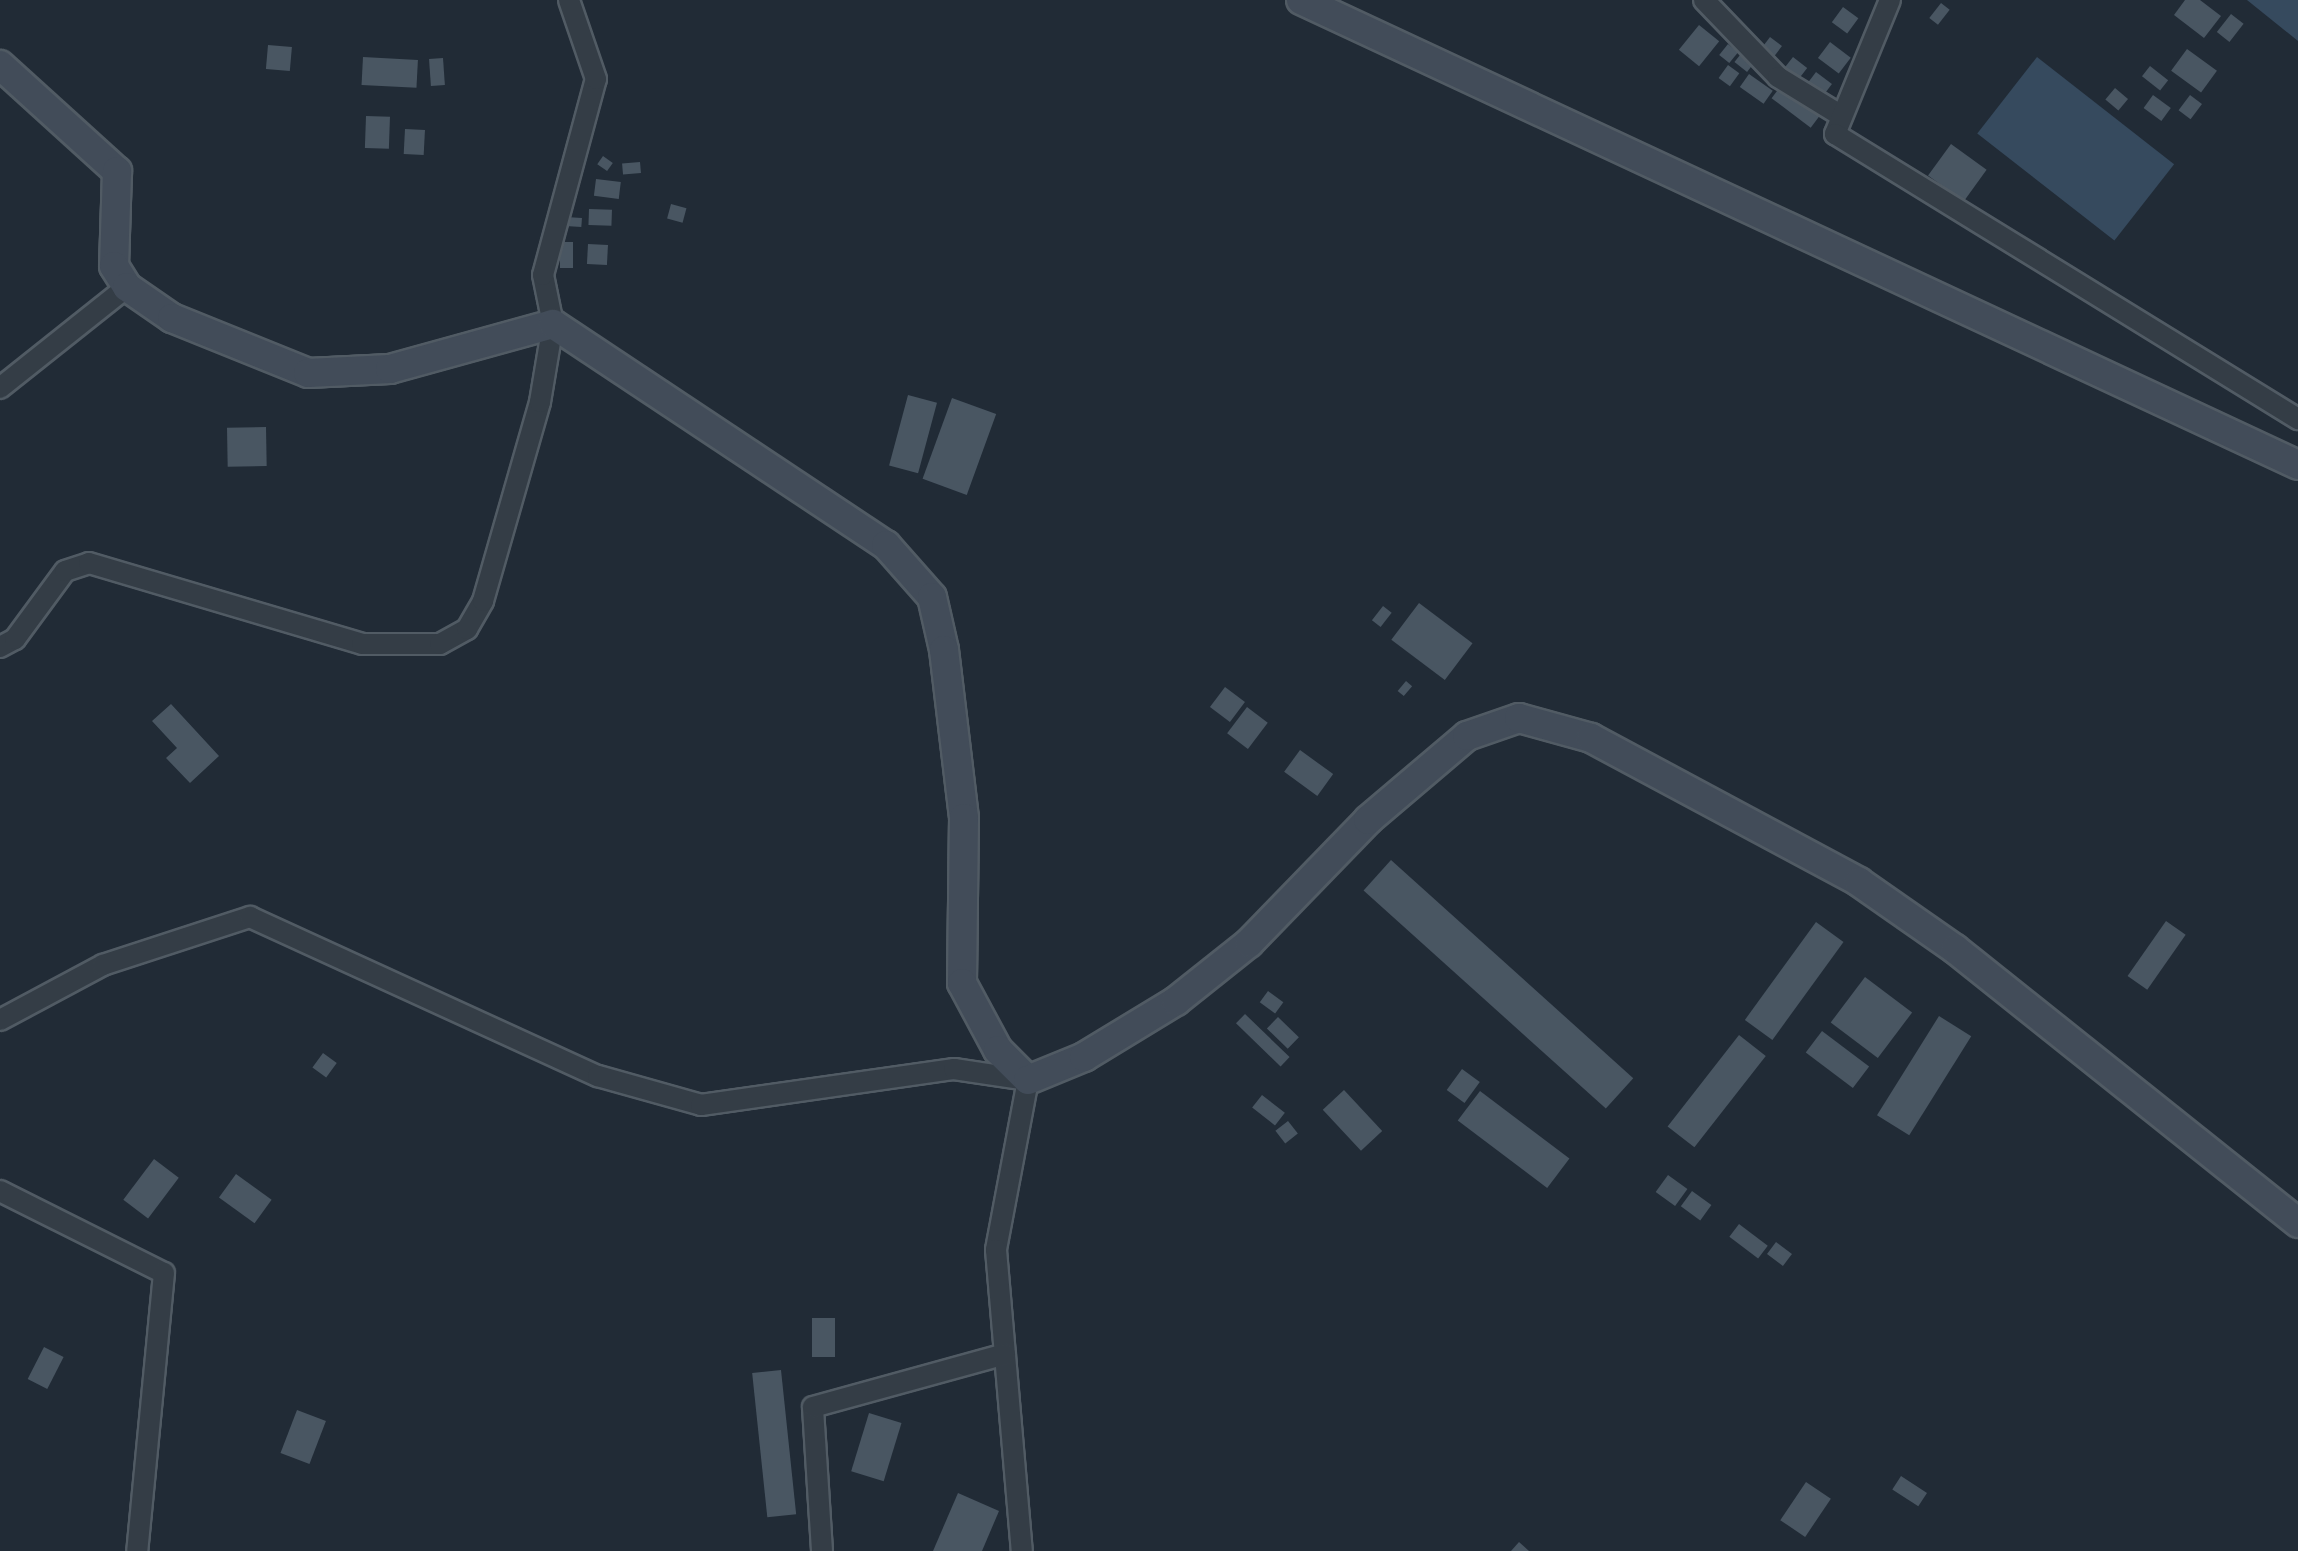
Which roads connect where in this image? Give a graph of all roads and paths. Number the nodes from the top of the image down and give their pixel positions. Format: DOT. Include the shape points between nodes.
graph roads {
  1 [pos="569,0"];
  2 [pos="1301,0"];
  3 [pos="1704,0"];
  4 [pos="1890,0"];
  5 [pos="0,65"];
  6 [pos="1840,115"];
  7 [pos="127,287"];
  8 [pos="553,324"];
  9 [pos="0,388"];
  10 [pos="2298,419"];
  11 [pos="2298,465"];
  12 [pos="0,647"];
  13 [pos="0,1020"];
  14 [pos="1028,1080"];
  15 [pos="0,1191"];
  16 [pos="2298,1223"];
  17 [pos="1005,1354"];
  18 [pos="137,1551"];
  19 [pos="822,1551"];
  20 [pos="1022,1551"];
  1 -- 8 [label="street" via="596,79 543,275"];
  2 -- 11 [label="street"];
  3 -- 6 [label="street" via="1778,77"];
  4 -- 6 [label="street"];
  5 -- 7 [label="street" via="117,171 114,266"];
  6 -- 10 [label="street" via="1840,139"];
  7 -- 8 [label="street" via="172,318 308,373 390,369"];
  7 -- 9 [label="street"];
  8 -- 12 [label="street" via="540,402 483,601 452,641 362,644 89,563 65,571 15,639"];
  8 -- 14 [label="street" via="886,545 932,597 964,818 962,983 998,1050"];
  13 -- 14 [label="street" via="103,965 250,917 598,1076 701,1105 954,1069"];
  14 -- 16 [label="street" via="1084,1057 1176,1001 1249,943 1368,820 1467,736 1494,720 1519,718 1591,738 1859,882 1955,949"];
  14 -- 17 [label="street" via="996,1250"];
  15 -- 18 [label="street" via="164,1273"];
  17 -- 19 [label="street" via="813,1407"];
  17 -- 20 [label="street"];
}
